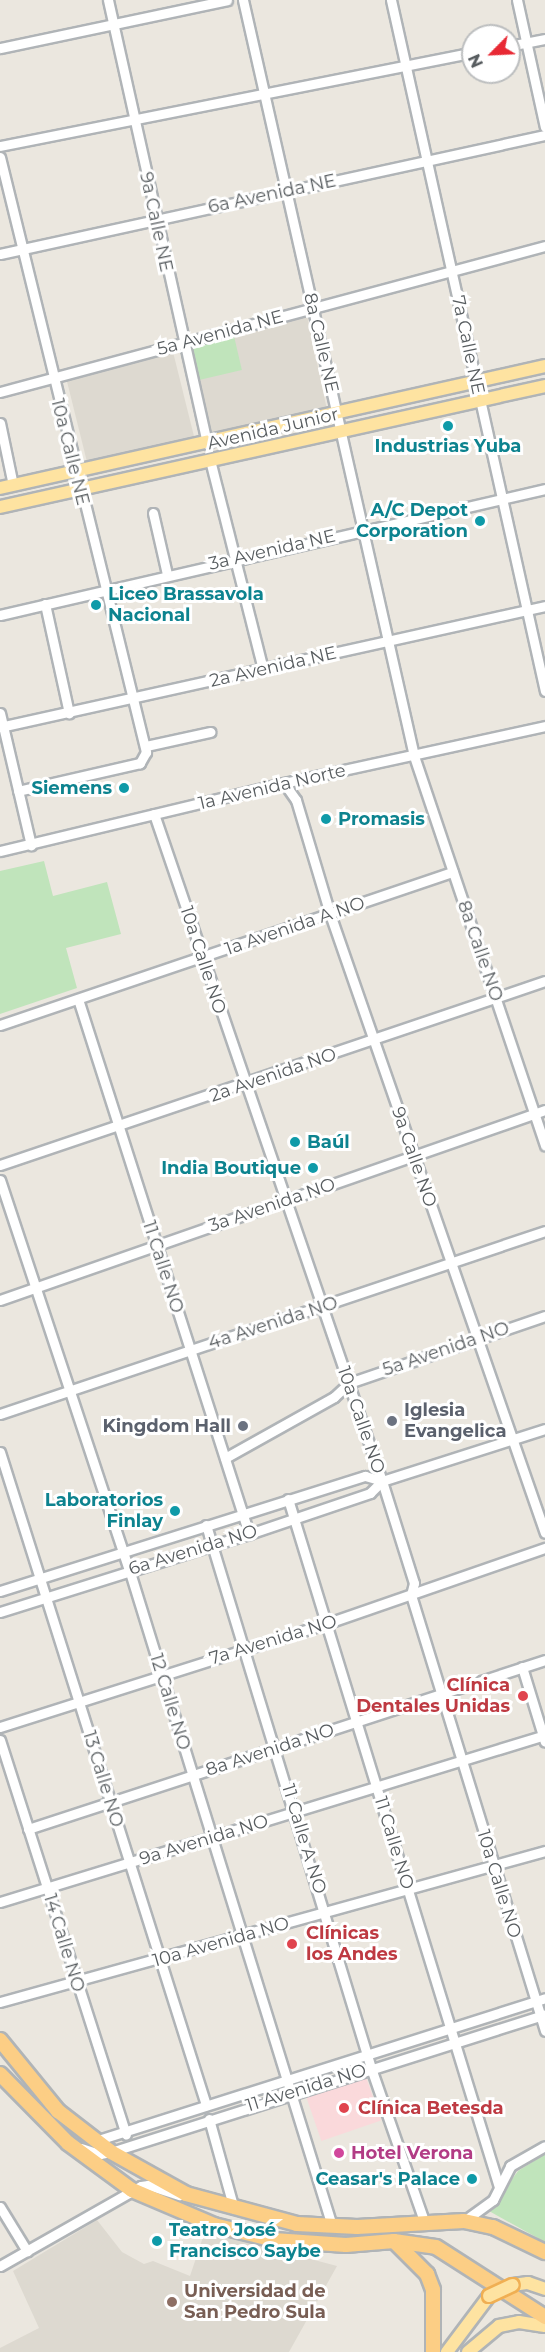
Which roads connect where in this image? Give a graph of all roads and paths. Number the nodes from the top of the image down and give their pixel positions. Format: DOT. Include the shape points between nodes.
graph roads {
  1 [pos="108,0"];
  2 [pos="227,0"];
  3 [pos="243,0"];
  4 [pos="391,0"];
  5 [pos="517,0"];
  6 [pos="114,24"];
  7 [pos="545,39"];
  8 [pos="526,43"];
  9 [pos="521,44"];
  10 [pos="0,48"];
  11 [pos="461,55"];
  12 [pos="406,66"];
  13 [pos="264,94"];
  14 [pos="134,118"];
  15 [pos="545,127"];
  16 [pos="545,135"];
  17 [pos="0,146"];
  18 [pos="0,157"];
  19 [pos="427,161"];
  20 [pos="286,191"];
  21 [pos="156,220"];
  22 [pos="545,246"];
  23 [pos="21,249"];
  24 [pos="0,254"];
  25 [pos="452,271"];
  26 [pos="313,308"];
  27 [pos="183,343"];
  28 [pos="545,366"];
  29 [pos="52,378"];
  30 [pos="476,382"];
  31 [pos="545,386"];
  32 [pos="0,392"];
  33 [pos="480,401"];
  34 [pos="337,415"];
  35 [pos="0,423"];
  36 [pos="341,432"];
  37 [pos="207,444"];
  38 [pos="210,460"];
  39 [pos="75,472"];
  40 [pos="14,485"];
  41 [pos="0,488"];
  42 [pos="545,489"];
  43 [pos="79,490"];
  44 [pos="502,499"];
  45 [pos="0,507"];
  46 [pos="153,513"];
  47 [pos="363,530"];
  48 [pos="235,559"];
  49 [pos="167,574"];
  50 [pos="104,588"];
  51 [pos="45,604"];
  52 [pos="545,606"];
  53 [pos="527,610"];
  54 [pos="0,615"];
  55 [pos="388,640"];
  56 [pos="263,669"];
  57 [pos="545,691"];
  58 [pos="131,699"];
  59 [pos="0,713"];
  60 [pos="69,713"];
  61 [pos="545,726"];
  62 [pos="2,727"];
  63 [pos="210,732"];
  64 [pos="146,746"];
  65 [pos="414,756"];
  66 [pos="284,783"];
  67 [pos="18,790"];
  68 [pos="154,814"];
  69 [pos="31,845"];
  70 [pos="0,851"];
  71 [pos="453,872"];
  72 [pos="330,914"];
  73 [pos="202,957"];
  74 [pos="545,981"];
  75 [pos="496,998"];
  76 [pos="78,999"];
  77 [pos="0,1025"];
  78 [pos="374,1040"];
  79 [pos="244,1085"];
  80 [pos="545,1110"];
  81 [pos="534,1114"];
  82 [pos="118,1125"];
  83 [pos="545,1146"];
  84 [pos="414,1156"];
  85 [pos="0,1165"];
  86 [pos="0,1180"];
  87 [pos="285,1201"];
  88 [pos="545,1231"];
  89 [pos="157,1246"];
  90 [pos="451,1262"];
  91 [pos="36,1288"];
  92 [pos="0,1300"];
  93 [pos="321,1307"];
  94 [pos="545,1316"];
  95 [pos="477,1338"];
  96 [pos="190,1350"];
  97 [pos="349,1383"];
  98 [pos="70,1391"];
  99 [pos="0,1414"];
  100 [pos="545,1429"];
  101 [pos="512,1440"];
  102 [pos="0,1452"];
  103 [pos="225,1458"];
  104 [pos="382,1480"];
  105 [pos="288,1499"];
  106 [pos="243,1513"];
  107 [pos="294,1518"];
  108 [pos="206,1525"];
  109 [pos="545,1533"];
  110 [pos="249,1534"];
  111 [pos="212,1545"];
  112 [pos="545,1548"];
  113 [pos="123,1552"];
  114 [pos="129,1569"];
  115 [pos="40,1579"];
  116 [pos="0,1591"];
  117 [pos="411,1595"];
  118 [pos="46,1598"];
  119 [pos="0,1612"];
  120 [pos="328,1623"];
  121 [pos="244,1648"];
  122 [pos="545,1660"];
  123 [pos="522,1667"];
  124 [pos="161,1675"];
  125 [pos="441,1694"];
  126 [pos="79,1702"];
  127 [pos="358,1721"];
  128 [pos="0,1727"];
  129 [pos="544,1737"];
  130 [pos="0,1740"];
  131 [pos="276,1748"];
  132 [pos="461,1760"];
  133 [pos="192,1775"];
  134 [pos="376,1787"];
  135 [pos="110,1802"];
  136 [pos="296,1812"];
  137 [pos="28,1829"];
  138 [pos="211,1837"];
  139 [pos="545,1851"];
  140 [pos="129,1863"];
  141 [pos="493,1865"];
  142 [pos="47,1887"];
  143 [pos="408,1889"];
  144 [pos="0,1902"];
  145 [pos="326,1912"];
  146 [pos="242,1936"];
  147 [pos="160,1959"];
  148 [pos="76,1983"];
  149 [pos="540,1999"];
  150 [pos="0,2002"];
  151 [pos="543,2014"];
  152 [pos="451,2027"];
  153 [pos="545,2031"];
  154 [pos="0,2040"];
  155 [pos="455,2042"];
  156 [pos="367,2054"];
  157 [pos="371,2068"];
  158 [pos="0,2074"];
  159 [pos="286,2079"];
  160 [pos="291,2093"];
  161 [pos="206,2105"];
  162 [pos="209,2119"];
  163 [pos="124,2131"];
  164 [pos="95,2141"];
  165 [pos="68,2144"];
  166 [pos="130,2145"];
  167 [pos="545,2146"];
  168 [pos="111,2152"];
  169 [pos="499,2187"];
  170 [pos="132,2190"];
  171 [pos="186,2194"];
  172 [pos="0,2207"];
  173 [pos="234,2210"];
  174 [pos="464,2221"];
  175 [pos="424,2222"];
  176 [pos="332,2226"];
  177 [pos="394,2241"];
  178 [pos="27,2251"];
  179 [pos="545,2252"];
  180 [pos="0,2266"];
  181 [pos="545,2289"];
  182 [pos="545,2317"];
  183 [pos="545,2326"];
  184 [pos="433,2352"];
  185 [pos="447,2352"];
  186 [pos="468,2352"];
  1 -- 6 [label="street, 9a Calle NE"];
  2 -- 6 [label="street"];
  3 -- 13 [label="street, 8a Calle NE"];
  4 -- 12 [label="street, 7a Calle NE"];
  5 -- 8 [label="street"];
  6 -- 10 [label="street"];
  6 -- 14 [label="street, 9a Calle NE"];
  7 -- 8 [label="street"];
  8 -- 9 [label="street"];
  8 -- 15 [label="street"];
  11 -- 12 [label="street"];
  12 -- 13 [label="street"];
  12 -- 19 [label="street, 7a Calle NE"];
  13 -- 14 [label="street"];
  13 -- 20 [label="street, 8a Calle NE"];
  14 -- 17 [label="street"];
  14 -- 21 [label="street, 9a Calle NE"];
  16 -- 19 [label="street, 6a Avenida NE"];
  18 -- 23 [label="street, 10a Calle NE"];
  19 -- 20 [label="street, 6a Avenida NE"];
  19 -- 25 [label="street, 7a Calle NE"];
  20 -- 21 [label="street, 6a Avenida NE"];
  20 -- 26 [label="street, 8a Calle NE"];
  21 -- 23 [label="street, 6a Avenida NE"];
  21 -- 27 [label="street, 9a Calle NE"];
  22 -- 25 [label="street, 5a Avenida NE"];
  23 -- 24 [label="street, 6a Avenida NE"];
  23 -- 29 [label="street, 10a Calle NE"];
  25 -- 26 [label="street, 5a Avenida NE"];
  25 -- 30 [label="street, 7a Calle NE"];
  26 -- 27 [label="street, 5a Avenida NE"];
  26 -- 34 [label="street, 8a Calle NE"];
  27 -- 29 [label="street, 5a Avenida NE"];
  27 -- 37 [label="street, 9a Calle NE"];
  28 -- 30 [label="main road, Avenida Junior"];
  29 -- 32 [label="street, 5a Avenida NE"];
  29 -- 39 [label="street, 10a Calle NE"];
  30 -- 33 [label="street, 7a Calle NE"];
  30 -- 34 [label="main road, Avenida Junior"];
  31 -- 33 [label="main road, Avenida Junior"];
  33 -- 36 [label="main road, Avenida Junior"];
  33 -- 44 [label="street, 7a Calle NE"];
  34 -- 36 [label="street, 8a Calle NE"];
  34 -- 37 [label="main road, Avenida Junior"];
  35 -- 40 [label="street"];
  36 -- 38 [label="main road, Avenida Junior"];
  36 -- 47 [label="street, 8a Calle NE"];
  37 -- 39 [label="main road, Avenida Junior"];
  38 -- 43 [label="main road, Avenida Junior"];
  38 -- 48 [label="street"];
  39 -- 40 [label="main road, Avenida Junior"];
  39 -- 43 [label="street, 10a Calle NE"];
  40 -- 41 [label="main road, Avenida Junior"];
  42 -- 44 [label="street, 3a Avenida NE"];
  43 -- 45 [label="main road, Avenida Junior"];
  43 -- 50 [label="street, 10a Calle NE"];
  44 -- 47 [label="street, 3a Avenida NE"];
  44 -- 53 [label="street, 7a Calle NE"];
  46 -- 49 [label="street"];
  47 -- 48 [label="street, 3a Avenida NE"];
  47 -- 55 [label="street, 8a Calle NE"];
  48 -- 49 [label="street, 3a Avenida NE"];
  48 -- 56 [label="street"];
  49 -- 50 [label="street, 3a Avenida NE"];
  50 -- 51 [label="street, 3a Avenida NE"];
  50 -- 58 [label="street, 10a Calle NE"];
  51 -- 54 [label="street, 3a Avenida NE"];
  51 -- 60 [label="street"];
  52 -- 53 [label="street, 2a Avenida NE"];
  53 -- 55 [label="street, 2a Avenida NE"];
  53 -- 57 [label="street, 7a Calle NE"];
  55 -- 56 [label="street, 2a Avenida NE"];
  55 -- 65 [label="street, 8a Calle NE"];
  56 -- 58 [label="street, 2a Avenida NE"];
  58 -- 60 [label="street, 2a Avenida NE"];
  58 -- 64 [label="street, 10a Calle NE"];
  59 -- 62 [label="street"];
  60 -- 62 [label="street, 2a Avenida NE"];
  61 -- 65 [label="street, 1a Avenida Norte"];
  62 -- 67 [label="street"];
  63 -- 64 [label="street"];
  64 -- 67 [label="street" via="146,758 140,763"];
  65 -- 66 [label="street, 1a Avenida Norte"];
  65 -- 71 [label="street, 8a Calle NO"];
  66 -- 68 [label="street, 1a Avenida Norte"];
  66 -- 72 [label="street, 9a Calle NO" via="296,800"];
  67 -- 69 [label="street"];
  68 -- 69 [label="street, 1a Avenida Norte"];
  68 -- 73 [label="street, 10a Calle NO"];
  69 -- 70 [label="street, 1a Avenida Norte"];
  71 -- 72 [label="street, 1a Avenida A NO"];
  71 -- 75 [label="street, 8a Calle NO"];
  72 -- 73 [label="street, 1a Avenida A NO"];
  72 -- 78 [label="street, 9a Calle NO"];
  73 -- 76 [label="street, 1a Avenida A NO"];
  73 -- 79 [label="street, 10a Calle NO"];
  74 -- 75 [label="street, 2a Avenida NO"];
  75 -- 78 [label="street, 2a Avenida NO"];
  75 -- 81 [label="street, 8a Calle NO"];
  76 -- 77 [label="street, 1a Avenida A NO"];
  76 -- 82 [label="street, 11 Calle NO"];
  78 -- 79 [label="street, 2a Avenida NO"];
  78 -- 84 [label="street, 9a Calle NO"];
  79 -- 82 [label="street, 2a Avenida NO"];
  79 -- 87 [label="street, 10a Calle NO"];
  80 -- 81 [label="street, 3a Avenida NO"];
  81 -- 83 [label="street, 8a Calle NO"];
  81 -- 84 [label="street, 3a Avenida NO"];
  82 -- 85 [label="street, 2a Avenida NO"];
  82 -- 89 [label="street, 11 Calle NO"];
  84 -- 87 [label="street, 3a Avenida NO"];
  84 -- 90 [label="street, 9a Calle NO"];
  86 -- 91 [label="street, 12 Calle NO"];
  87 -- 89 [label="street, 3a Avenida NO"];
  87 -- 93 [label="street, 10a Calle NO"];
  88 -- 90 [label="street, 4a Avenida NO"];
  89 -- 91 [label="street, 3a Avenida NO"];
  89 -- 96 [label="street, 11 Calle NO"];
  90 -- 93 [label="street, 4a Avenida NO"];
  90 -- 95 [label="street, 9a Calle NO"];
  91 -- 92 [label="street, 3a Avenida NO"];
  91 -- 98 [label="street, 12 Calle NO"];
  93 -- 96 [label="street, 4a Avenida NO"];
  93 -- 97 [label="street, 10a Calle NO"];
  94 -- 95 [label="street, 5a Avenida NO"];
  95 -- 97 [label="street, 5a Avenida NO"];
  95 -- 101 [label="street, 9a Calle NO"];
  96 -- 98 [label="street, 4a Avenida NO"];
  96 -- 103 [label="street, 11 Calle NO"];
  97 -- 103 [label="street, 5a Avenida NO" via="334,1397"];
  97 -- 104 [label="street, 10a Calle NO"];
  98 -- 99 [label="street, 4a Avenida NO"];
  98 -- 113 [label="street, 12 Calle NO"];
  100 -- 101 [label="street, 6a Avenida NO"];
  101 -- 104 [label="street, 6a Avenida NO"];
  101 -- 109 [label="street, 9a Calle NO"];
  102 -- 115 [label="street, 13 Calle NO"];
  103 -- 106 [label="street, 11 Calle NO"];
  104 -- 105 [label="street, 6a Avenida NO" via="364,1476"];
  104 -- 107 [label="street, 6a Avenida NO" via="370,1493"];
  104 -- 117 [label="street, 10a Calle NO" via="414,1583"];
  105 -- 106 [label="street, 6a Avenida NO"];
  105 -- 107 [label="street, 11 Calle NO"];
  106 -- 108 [label="street, 6a Avenida NO"];
  106 -- 110 [label="street, 11 Calle NO"];
  107 -- 110 [label="street, 6a Avenida NO"];
  107 -- 120 [label="street, 11 Calle NO"];
  108 -- 111 [label="street, 11 Calle A NO"];
  108 -- 113 [label="street, 6a Avenida NO"];
  110 -- 111 [label="street, 6a Avenida NO"];
  111 -- 114 [label="street, 6a Avenida NO"];
  111 -- 121 [label="street, 11 Calle A NO"];
  112 -- 117 [label="street, 7a Avenida NO"];
  113 -- 114 [label="street, 12 Calle NO"];
  113 -- 115 [label="street, 6a Avenida NO"];
  114 -- 118 [label="street, 6a Avenida NO"];
  114 -- 124 [label="street, 12 Calle NO"];
  115 -- 116 [label="street, 6a Avenida NO"];
  115 -- 118 [label="street, 13 Calle NO"];
  117 -- 120 [label="street, 7a Avenida NO"];
  117 -- 125 [label="street, 10a Calle NO"];
  118 -- 119 [label="street, 6a Avenida NO"];
  118 -- 126 [label="street, 13 Calle NO"];
  120 -- 121 [label="street, 7a Avenida NO"];
  120 -- 127 [label="street, 11 Calle NO"];
  121 -- 124 [label="street, 7a Avenida NO"];
  121 -- 131 [label="street, 11 Calle A NO"];
  122 -- 123 [label="street, 8a Avenida NO"];
  123 -- 125 [label="street, 8a Avenida NO"];
  123 -- 129 [label="street"];
  124 -- 126 [label="street, 7a Avenida NO"];
  124 -- 133 [label="street, 12 Calle NO"];
  125 -- 127 [label="street, 8a Avenida NO"];
  125 -- 132 [label="street, 10a Calle NO"];
  126 -- 128 [label="street, 7a Avenida NO"];
  126 -- 135 [label="street, 13 Calle NO"];
  127 -- 131 [label="street, 8a Avenida NO"];
  127 -- 134 [label="street, 11 Calle NO"];
  129 -- 132 [label="street, 9a Avenida NO"];
  130 -- 137 [label="street, 14 Calle NO"];
  131 -- 133 [label="street, 8a Avenida NO"];
  131 -- 136 [label="street, 11 Calle A NO"];
  132 -- 134 [label="street, 9a Avenida NO"];
  132 -- 141 [label="street, 10a Calle NO"];
  133 -- 135 [label="street, 8a Avenida NO"];
  133 -- 138 [label="street, 12 Calle NO"];
  134 -- 136 [label="street, 9a Avenida NO"];
  134 -- 143 [label="street, 11 Calle NO"];
  135 -- 137 [label="street, 8a Avenida NO"];
  135 -- 140 [label="street, 13 Calle NO"];
  136 -- 138 [label="street, 9a Avenida NO"];
  136 -- 145 [label="street, 11 Calle A NO"];
  137 -- 142 [label="street, 14 Calle NO"];
  138 -- 140 [label="street, 9a Avenida NO"];
  138 -- 146 [label="street, 12 Calle NO"];
  139 -- 141 [label="street, 10a Avenida NO"];
  140 -- 142 [label="street, 9a Avenida NO"];
  140 -- 147 [label="street, 13 Calle NO"];
  141 -- 143 [label="street, 10a Avenida NO"];
  141 -- 149 [label="street, 10a Calle NO"];
  142 -- 144 [label="street, 9a Avenida NO"];
  142 -- 148 [label="street, 14 Calle NO"];
  143 -- 145 [label="street, 10a Avenida NO"];
  143 -- 152 [label="street, 11 Calle NO"];
  145 -- 146 [label="street, 10a Avenida NO"];
  145 -- 156 [label="street, 11 Calle A NO"];
  146 -- 147 [label="street, 10a Avenida NO"];
  146 -- 159 [label="street, 12 Calle NO"];
  147 -- 148 [label="street, 10a Avenida NO"];
  147 -- 161 [label="street, 13 Calle NO"];
  148 -- 150 [label="street, 10a Avenida NO"];
  148 -- 163 [label="street, 14 Calle NO"];
  149 -- 151 [label="street, 10a Calle NO"];
  149 -- 152 [label="street, 11 Avenida NO"];
  151 -- 153 [label="street, 10a Calle NO"];
  151 -- 155 [label="street, 11 Avenida NO"];
  152 -- 155 [label="street, 11 Calle NO"];
  152 -- 156 [label="street, 11 Avenida NO"];
  154 -- 164 [label="highway" via="58,2111"];
  155 -- 157 [label="street, 11 Avenida NO"];
  155 -- 169 [label="street, 11 Calle NO"];
  156 -- 157 [label="street, 11 Calle A NO"];
  156 -- 159 [label="street, 11 Avenida NO"];
  157 -- 160 [label="street, 11 Avenida NO"];
  157 -- 175 [label="street, 11 Calle A NO"];
  158 -- 165 [label="highway"];
  159 -- 160 [label="street, 12 Calle NO"];
  159 -- 161 [label="street, 11 Avenida NO"];
  160 -- 162 [label="street, 11 Avenida NO"];
  160 -- 176 [label="street, 12 Calle NO"];
  161 -- 163 [label="street, 11 Avenida NO"];
  162 -- 166 [label="street, 11 Avenida NO"];
  162 -- 173 [label="street"];
  163 -- 164 [label="street, 11 Avenida NO"];
  163 -- 166 [label="street, 14 Calle NO"];
  164 -- 168 [label="highway"];
  165 -- 168 [label="street, 11 Avenida NO" via="100,2154"];
  165 -- 170 [label="highway"];
  166 -- 168 [label="street, 11 Avenida NO"];
  167 -- 169 [label="street" via="510,2166"];
  168 -- 171 [label="highway"];
  169 -- 174 [label="street" via="488,2205"];
  170 -- 171 [label="street" via="148,2185"];
  170 -- 177 [label="highway" via="214,2225 274,2240 346,2245"];
  170 -- 178 [label="street"];
  171 -- 173 [label="highway"];
  172 -- 178 [label="street"];
  173 -- 176 [label="highway" via="280,2222"];
  174 -- 175 [label="highway"];
  174 -- 179 [label="highway" via="493,2227"];
  175 -- 176 [label="highway"];
  177 -- 182 [label="highway" via="436,2247"];
  177 -- 184 [label="highway" via="427,2274 433,2290"];
  178 -- 180 [label="street"];
  181 -- 185 [label="main road, bridge" via="528,2283 489,2296"];
  183 -- 186 [label="main road" via="519,2322 499,2326"];
}
